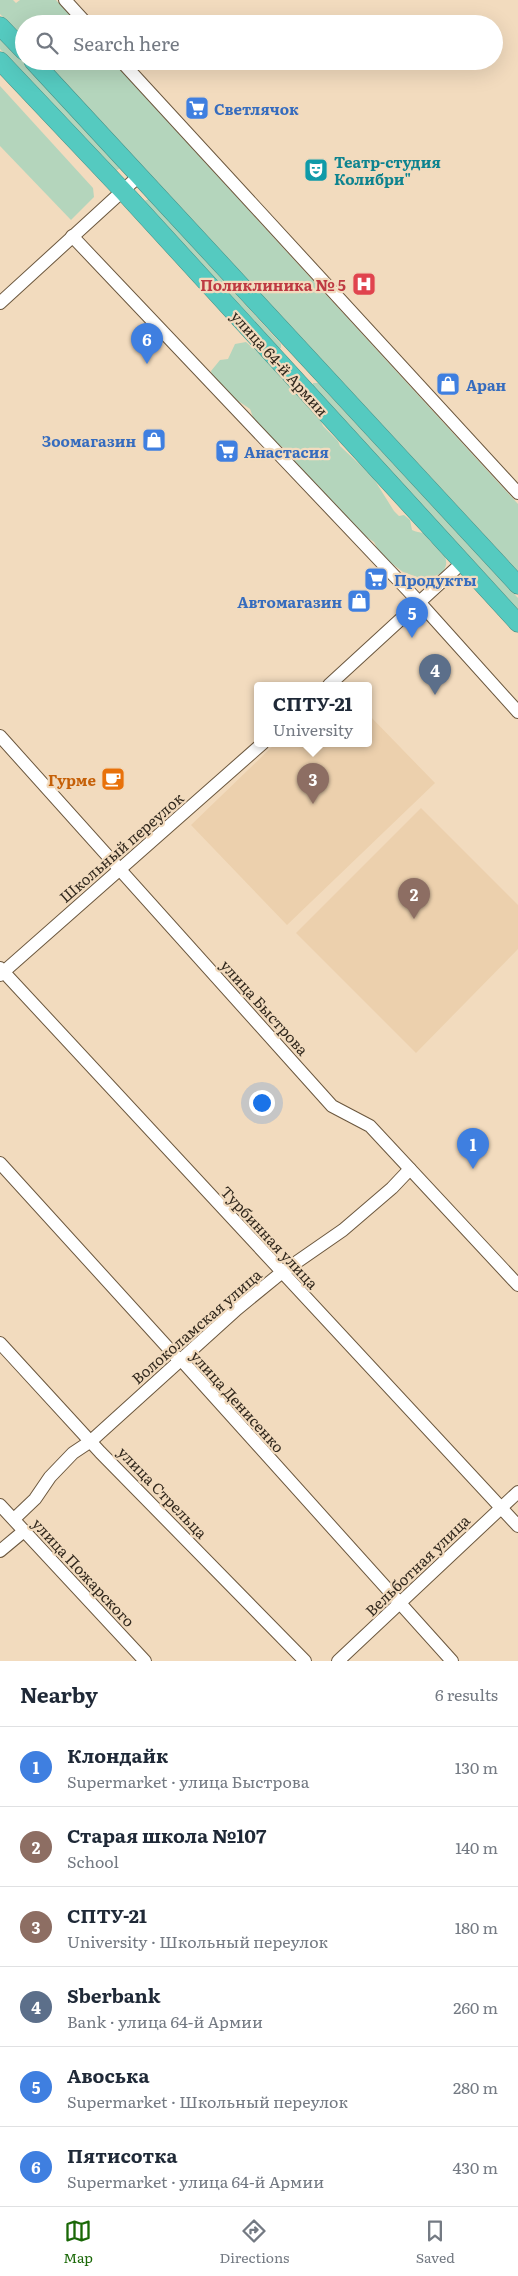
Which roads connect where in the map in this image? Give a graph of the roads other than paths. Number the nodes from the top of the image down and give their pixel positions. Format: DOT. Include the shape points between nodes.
graph roads {
  1 [pos="65,0"];
  2 [pos="79,15"];
  3 [pos="0,26"];
  4 [pos="15,42"];
  5 [pos="0,61"];
  6 [pos="41,70"];
  7 [pos="129,70"];
  8 [pos="140,175"];
  9 [pos="123,191"];
  10 [pos="72,236"];
  11 [pos="0,303"];
  12 [pos="304,352"];
  13 [pos="285,368"];
  14 [pos="518,492"];
  15 [pos="462,563"];
  16 [pos="518,585"];
  17 [pos="420,603"];
  18 [pos="518,623"];
  19 [pos="332,682"];
  20 [pos="518,712"];
  21 [pos="0,736"];
  22 [pos="258,747"];
  23 [pos="121,868"];
  24 [pos="1,972"];
  25 [pos="0,1163"];
  26 [pos="410,1169"];
  27 [pos="281,1273"];
  28 [pos="518,1285"];
  29 [pos="0,1344"];
  30 [pos="180,1361"];
  31 [pos="90,1441"];
  32 [pos="518,1492"];
  33 [pos="0,1505"];
  34 [pos="502,1506"];
  35 [pos="14,1519"];
  36 [pos="518,1526"];
  37 [pos="24,1531"];
  38 [pos="0,1551"];
  39 [pos="400,1605"];
  40 [pos="145,1661"];
  41 [pos="305,1661"];
  42 [pos="338,1661"];
  43 [pos="452,1661"];
  1 -- 2 [label="street"];
  3 -- 4 [label="highway"];
  5 -- 9 [label="highway, улица 64-й Армии"];
  6 -- 8 [label="highway, улица 64-й Армии"];
  7 -- 14 [label="street"];
  8 -- 9 [label="street"];
  8 -- 12 [label="highway, улица 64-й Армии"];
  9 -- 10 [label="street"];
  9 -- 13 [label="highway, улица 64-й Армии"];
  10 -- 11 [label="street"];
  10 -- 17 [label="street"];
  12 -- 13 [label="highway"];
  12 -- 16 [label="highway, улица 64-й Армии"];
  13 -- 15 [label="highway, улица 64-й Армии"];
  15 -- 17 [label="street"];
  15 -- 18 [label="highway, улица 64-й Армии"];
  17 -- 19 [label="street"];
  17 -- 20 [label="street"];
  21 -- 23 [label="street, улица Быстрова"];
  22 -- 23 [label="street, Школьный переулок"];
  23 -- 24 [label="street, Школьный переулок"];
  23 -- 26 [label="street, улица Быстрова" via="332,1106 370,1126"];
  24 -- 27 [label="street, Турбинная улица"];
  25 -- 30 [label="street, улица Денисенко"];
  26 -- 27 [label="street, Волоколамская улица" via="343,1230"];
  26 -- 28 [label="street, улица Быстрова"];
  27 -- 30 [label="street, Волоколамская улица"];
  27 -- 34 [label="street, Турбинная улица"];
  29 -- 31 [label="street, улица Стрельца"];
  30 -- 31 [label="street, Волоколамская улица"];
  30 -- 39 [label="street, улица Денисенко"];
  31 -- 35 [label="street, Волоколамская улица" via="73,1453 50,1477 35,1500"];
  31 -- 41 [label="street, улица Стрельца"];
  32 -- 34 [label="street, Вельботная улица"];
  33 -- 35 [label="street, улица Пожарского"];
  34 -- 36 [label="street, Турбинная улица"];
  34 -- 39 [label="street, Вельботная улица"];
  35 -- 37 [label="street, улица Пожарского"];
  37 -- 38 [label="street"];
  37 -- 40 [label="street, улица Пожарского"];
  39 -- 42 [label="street, Вельботная улица"];
  39 -- 43 [label="street, улица Денисенко"];
}
